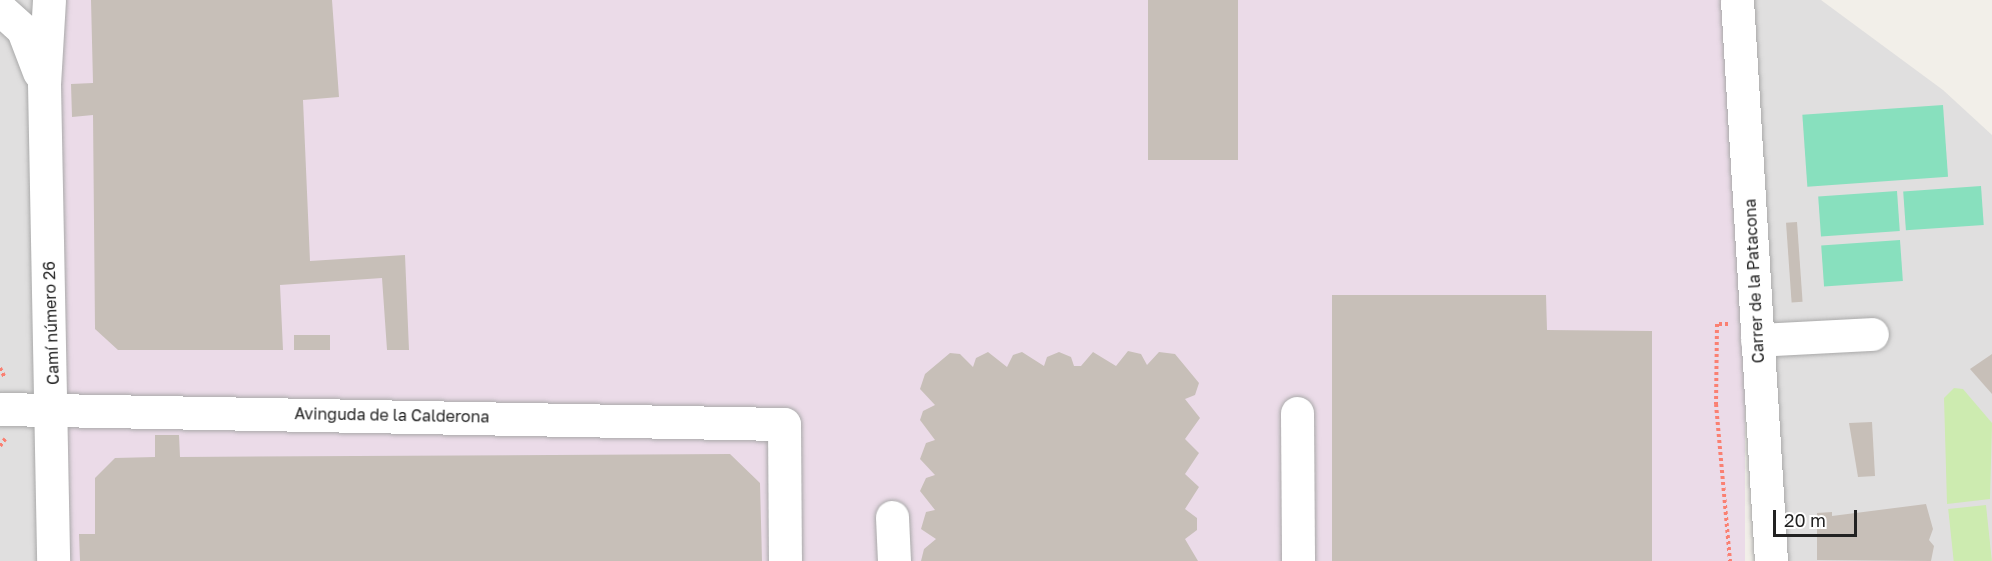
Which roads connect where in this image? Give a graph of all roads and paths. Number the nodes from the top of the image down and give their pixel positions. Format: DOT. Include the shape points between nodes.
graph roads {
  1 [pos="49,0"];
  2 [pos="1737,0"];
  3 [pos="0,9"];
  4 [pos="44,84"];
  5 [pos="1872,334"];
  6 [pos="1757,340"];
  7 [pos="54,407"];
  8 [pos="0,409"];
  9 [pos="1297,413"];
  10 [pos="892,517"];
  11 [pos="52,561"];
  12 [pos="785,561"];
  13 [pos="894,561"];
  14 [pos="1298,561"];
  15 [pos="1771,561"];
  1 -- 4 [label="street, Camí número 26"];
  2 -- 6 [label="street, Carrer de la Patacona"];
  3 -- 4 [label="street, Camí número 26" via="23,30"];
  4 -- 7 [label="street, Camí número 26"];
  5 -- 6 [label="street"];
  6 -- 15 [label="street, Carrer de la Patacona"];
  7 -- 8 [label="street, Avinguda de la Calderona"];
  7 -- 11 [label="street, Camí número 26"];
  7 -- 12 [label="street, Avinguda de la Calderona" via="784,424"];
  9 -- 14 [label="street"];
  10 -- 13 [label="street"];
}
